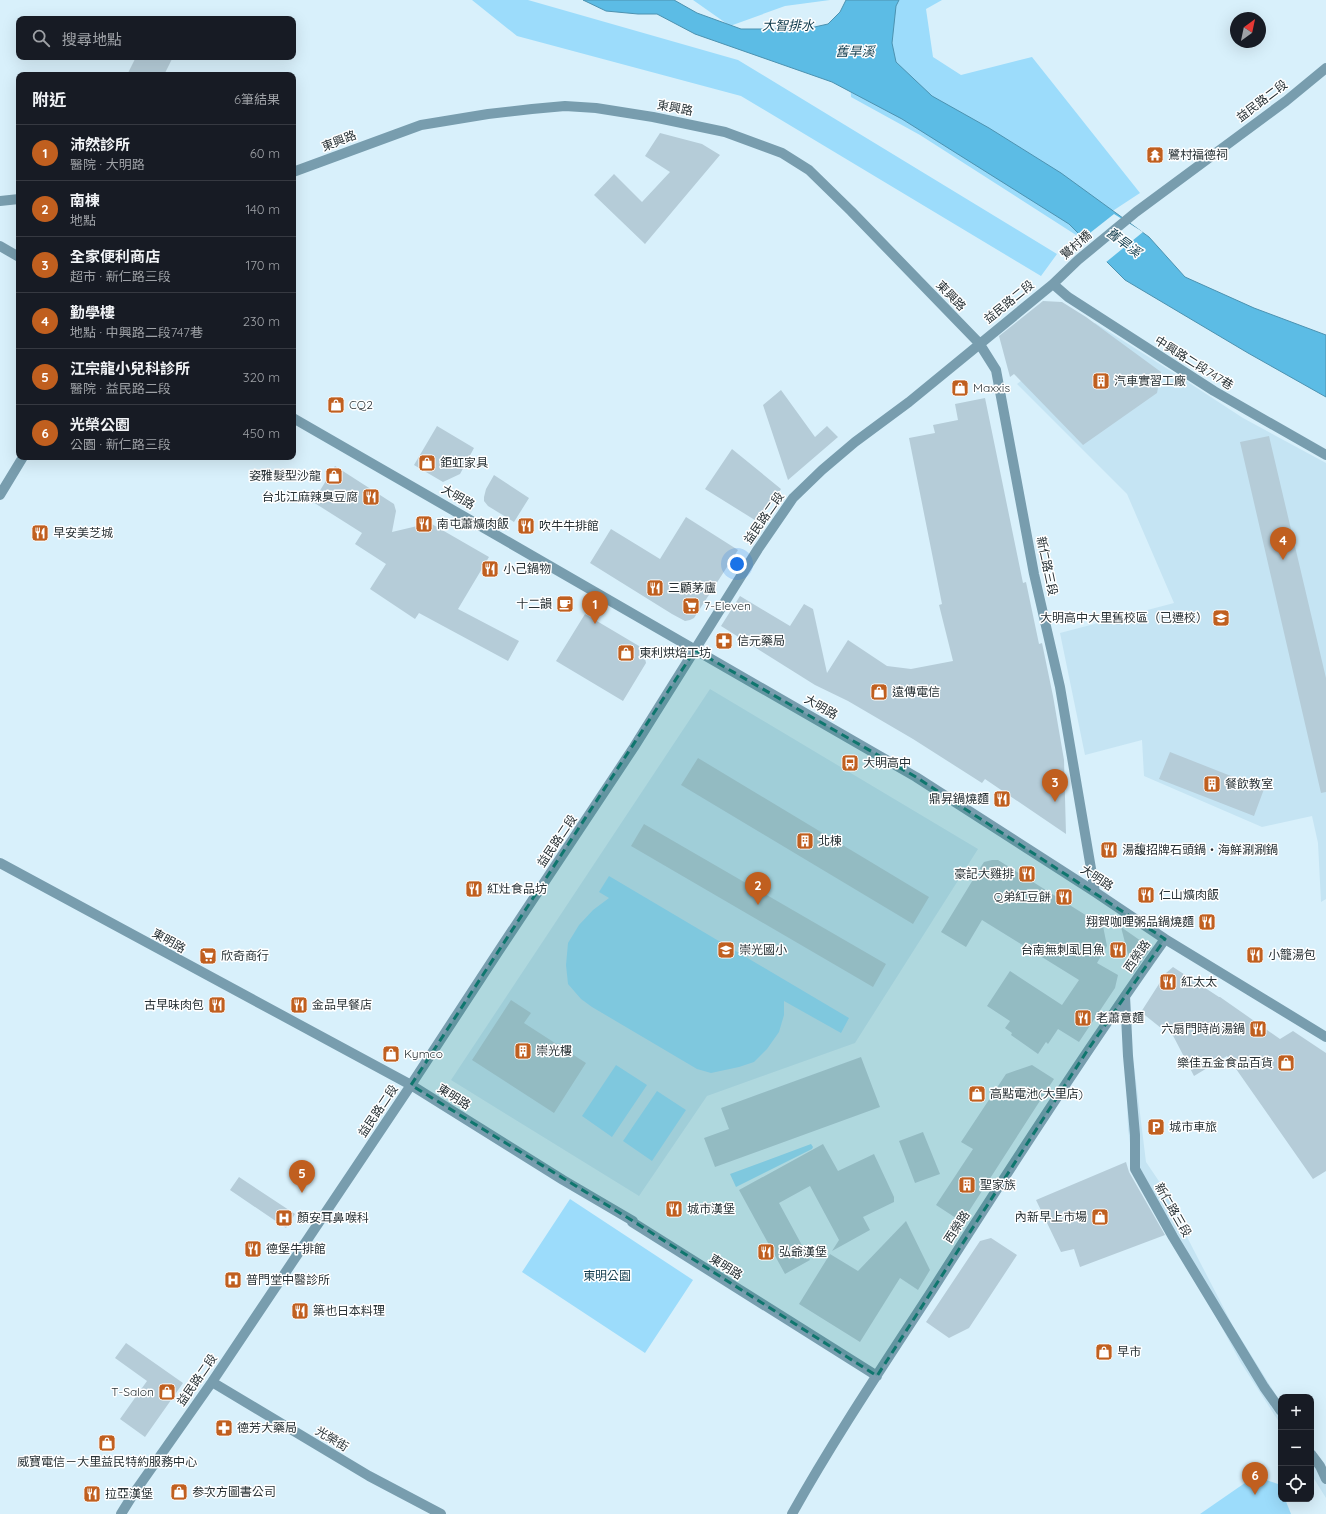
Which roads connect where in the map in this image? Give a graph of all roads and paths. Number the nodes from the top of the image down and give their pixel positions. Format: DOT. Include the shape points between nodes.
graph roads {
  1 [pos="1326,68"];
  2 [pos="296,171"];
  3 [pos="16,199"];
  4 [pos="0,201"];
  5 [pos="1136,212"];
  6 [pos="0,246"];
  7 [pos="16,255"];
  8 [pos="1053,284"];
  9 [pos="979,343"];
  10 [pos="296,420"];
  11 [pos="1326,455"];
  12 [pos="20,460"];
  13 [pos="0,495"];
  14 [pos="695,650"];
  15 [pos="0,863"];
  16 [pos="1095,892"];
  17 [pos="1165,939"];
  18 [pos="1125,996"];
  19 [pos="1326,1037"];
  20 [pos="411,1085"];
  21 [pos="877,1376"];
  22 [pos="212,1382"];
  23 [pos="1278,1407"];
  24 [pos="1314,1458"];
  25 [pos="1326,1479"];
  26 [pos="121,1514"];
  27 [pos="441,1514"];
  28 [pos="792,1514"];
  1 -- 5 [label="street, 益民路二段" via="1286,101"];
  2 -- 9 [label="street, 東興路" via="421,125 488,114 565,106 653,117 725,132 782,153 809,170"];
  3 -- 4 [label="street"];
  5 -- 8 [label="street, 鷺村橋"];
  6 -- 7 [label="street"];
  8 -- 9 [label="street, 益民路二段"];
  8 -- 11 [label="street, 中興路二段747巷" via="1068,297 1176,370"];
  9 -- 14 [label="street, 益民路二段" via="909,402 855,442 793,498"];
  9 -- 16 [label="street, 新仁路三段" via="996,370 1034,574 1060,687"];
  10 -- 14 [label="street, 大明路"];
  12 -- 13 [label="street"];
  14 -- 16 [label="street, 大明路" via="916,777"];
  14 -- 20 [label="street, 益民路二段" via="626,760"];
  15 -- 20 [label="street, 東明路"];
  16 -- 17 [label="street, 大明路"];
  17 -- 18 [label="street, 西榮路"];
  17 -- 19 [label="street, 大明路"];
  18 -- 21 [label="street, 西榮路"];
  18 -- 23 [label="street, 新仁路三段" via="1135,1169"];
  20 -- 21 [label="street, 東明路" via="633,1221 708,1272"];
  20 -- 22 [label="street, 益民路二段"];
  21 -- 28 [label="street, 西榮路"];
  22 -- 26 [label="street, 益民路二段"];
  22 -- 27 [label="street, 光榮街" via="369,1476"];
  24 -- 25 [label="street"];
}
